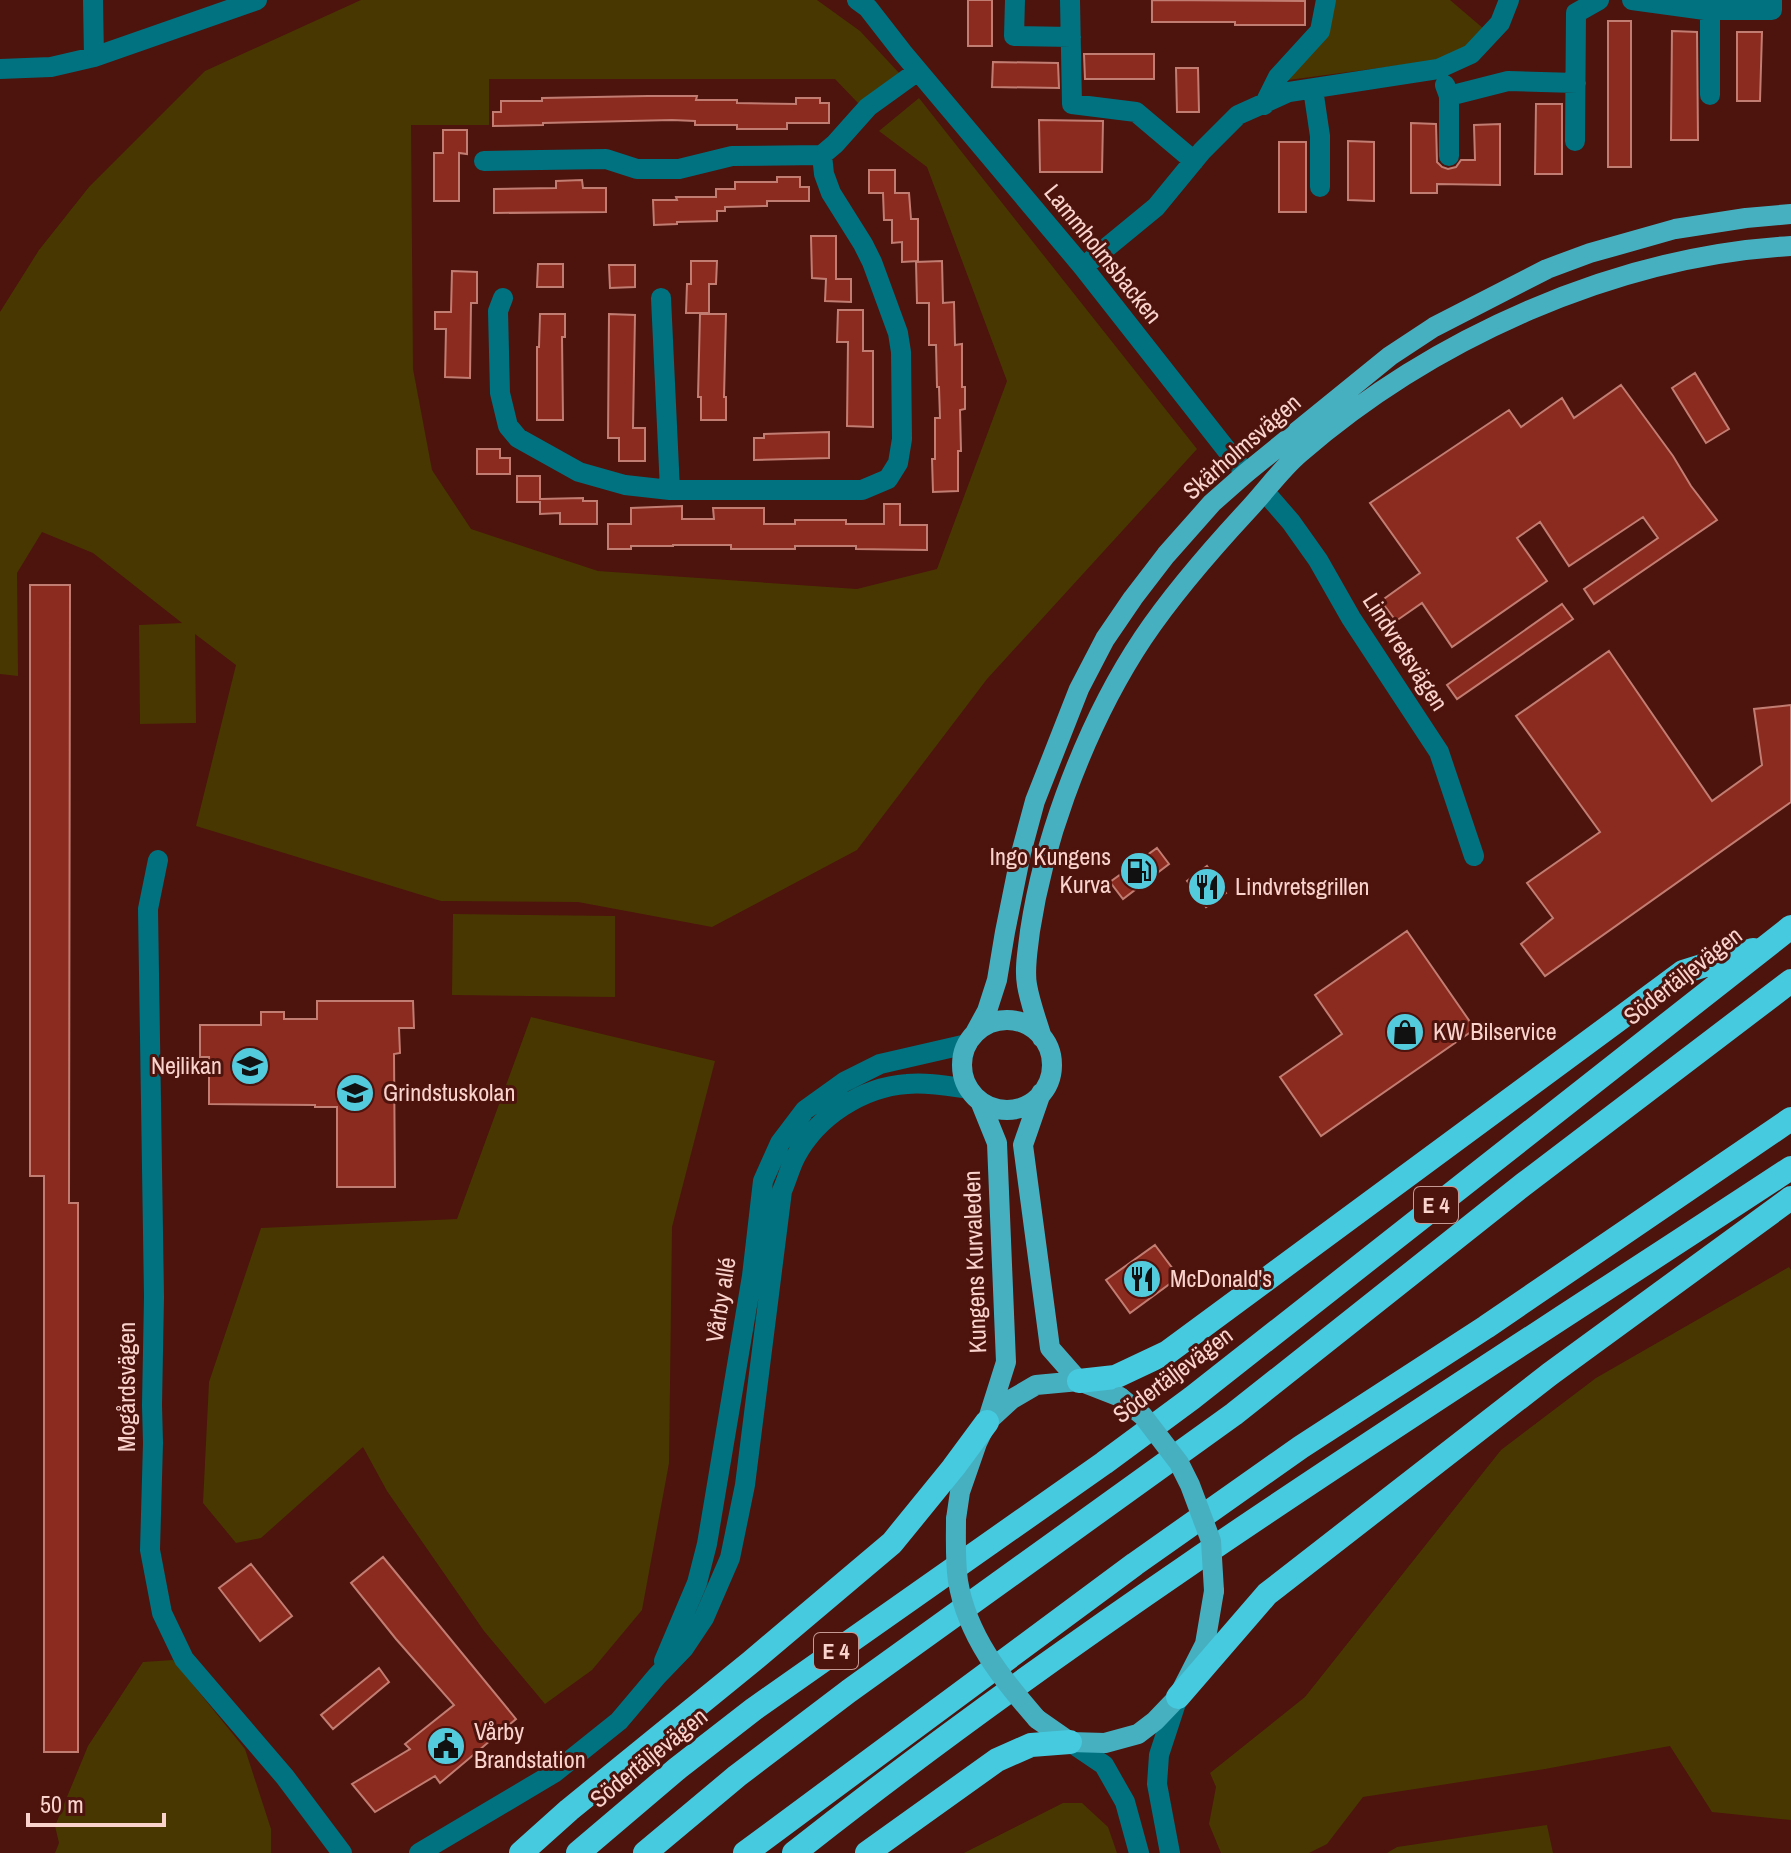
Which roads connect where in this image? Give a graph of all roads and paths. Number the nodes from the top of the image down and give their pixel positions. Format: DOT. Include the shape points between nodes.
graph roads {
  1 [pos="93,0"];
  2 [pos="257,0"];
  3 [pos="857,0"];
  4 [pos="1015,0"];
  5 [pos="1070,0"];
  6 [pos="1326,0"];
  7 [pos="1509,0"];
  8 [pos="1599,0"];
  9 [pos="1632,0"];
  10 [pos="1772,0"];
  11 [pos="1710,10"];
  12 [pos="1071,37"];
  13 [pos="94,57"];
  14 [pos="0,69"];
  15 [pos="1438,69"];
  16 [pos="918,71"];
  17 [pos="1576,83"];
  18 [pos="1313,89"];
  19 [pos="1710,95"];
  20 [pos="1449,96"];
  21 [pos="1264,105"];
  22 [pos="1575,141"];
  23 [pos="822,155"];
  24 [pos="1449,156"];
  25 [pos="484,161"];
  26 [pos="1194,161"];
  27 [pos="1320,187"];
  28 [pos="1791,214"];
  29 [pos="1786,247"];
  30 [pos="1083,267"];
  31 [pos="503,298"];
  32 [pos="661,298"];
  33 [pos="1246,473"];
  34 [pos="670,490"];
  35 [pos="1265,492"];
  36 [pos="1474,856"];
  37 [pos="158,860"];
  38 [pos="1791,927"];
  39 [pos="1767,946"];
  40 [pos="1791,981"];
  41 [pos="1042,1038"];
  42 [pos="971,1039"];
  43 [pos="1041,1093"];
  44 [pos="974,1095"];
  45 [pos="1791,1119"];
  46 [pos="1791,1168"];
  47 [pos="1791,1198"];
  48 [pos="1079,1381"];
  49 [pos="987,1422"];
  50 [pos="657,1676"];
  51 [pos="1178,1697"];
  52 [pos="1070,1742"];
  53 [pos="342,1853"];
  54 [pos="419,1853"];
  55 [pos="521,1853"];
  56 [pos="578,1853"];
  57 [pos="645,1853"];
  58 [pos="745,1853"];
  59 [pos="794,1853"];
  60 [pos="867,1853"];
  61 [pos="1139,1853"];
  62 [pos="1170,1853"];
  1 -- 13 [label="street"];
  2 -- 13 [label="street"];
  3 -- 16 [label="street, Lammholmsbacken"];
  4 -- 12 [label="street" via="1014,36"];
  5 -- 12 [label="street"];
  6 -- 21 [label="street" via="1320,31 1278,77"];
  7 -- 15 [label="street" via="1500,23 1471,54"];
  8 -- 17 [label="street" via="1576,13"];
  9 -- 11 [label="street"];
  10 -- 11 [label="street" via="1772,10"];
  11 -- 19 [label="street"];
  12 -- 26 [label="street" via="1072,104 1136,112"];
  13 -- 14 [label="street" via="51,67"];
  15 -- 18 [label="street"];
  15 -- 20 [label="street"];
  16 -- 23 [label="street" via="868,107"];
  16 -- 30 [label="street, Lammholmsbacken"];
  17 -- 20 [label="street" via="1508,81"];
  17 -- 22 [label="street"];
  18 -- 21 [label="street" via="1289,92"];
  18 -- 27 [label="street"];
  20 -- 24 [label="street"];
  21 -- 26 [label="street" via="1238,115"];
  23 -- 25 [label="street" via="732,156 679,169 637,169 606,159"];
  23 -- 34 [label="street" via="831,193 872,262 898,333 898,463 888,479 862,490"];
  26 -- 30 [label="street" via="1156,207"];
  28 -- 33 [label="main road, Skärholmsvägen" via="1675,229 1547,269 1434,327 1390,356"];
  29 -- 35 [label="main road, Skärholmsvägen" via="1706,256 1639,272 1513,318 1364,402 1298,454"];
  30 -- 33 [label="street, Lammholmsbacken"];
  31 -- 34 [label="street" via="498,311 500,393 508,426 518,438 579,472"];
  32 -- 34 [label="street"];
  33 -- 35 [label="main road"];
  33 -- 42 [label="main road, Skärholmsvägen" via="1166,555 1105,639 1079,689 1035,801 997,980"];
  35 -- 36 [label="street, Lindvretsvägen" via="1318,560 1439,752"];
  35 -- 41 [label="main road, Skärholmsvägen" via="1212,549 1143,638 1073,774 1042,869 1027,955 1026,983"];
  37 -- 53 [label="street, Mogårdsvägen" via="148,909 154,1297 150,1550 162,1613 184,1659"];
  38 -- 39 [label="highway, Södertäljevägen / E 4"];
  39 -- 48 [label="highway" via="1683,972 1168,1352 1115,1377"];
  39 -- 56 [label="highway, Södertäljevägen / E 4" via="1192,1398 754,1709"];
  40 -- 57 [label="highway" via="1234,1414 849,1691"];
  41 -- 42 [label="main road" via="1010,1020 985,1026"];
  41 -- 43 [label="main road" via="1053,1068"];
  42 -- 44 [label="main road" via="962,1059 963,1075"];
  42 -- 50 [label="street, Vårby allé" via="880,1064 844,1082 805,1110 780,1143 763,1181 707,1544 697,1583"];
  43 -- 44 [label="main road" via="1028,1105 1011,1110 994,1108"];
  43 -- 48 [label="main road" via="1023,1145 1050,1348"];
  44 -- 49 [label="main road, Kungens Kurvaleden" via="997,1143 1006,1362"];
  44 -- 50 [label="street, Vårby allé" via="925,1084 868,1092 811,1133 797,1155 782,1191 745,1485 730,1558 704,1618"];
  45 -- 58 [label="highway" via="1301,1447"];
  46 -- 59 [label="highway" via="1153,1590"];
  47 -- 51 [label="highway" via="1550,1374 1267,1594"];
  48 -- 49 [label="main road" via="1036,1385"];
  48 -- 51 [label="main road, bridge" via="1120,1397 1143,1416 1185,1474 1211,1541 1214,1591 1205,1644"];
  49 -- 52 [label="main road, Kungens Kurvaleden, bridge" via="960,1492 958,1581 983,1649 1002,1679 1037,1719"];
  49 -- 55 [label="highway" via="892,1543"];
  50 -- 54 [label="street, Vårby allé" via="619,1721 554,1773"];
  51 -- 52 [label="main road" via="1138,1734 1105,1743"];
  51 -- 62 [label="street" via="1159,1755 1157,1784"];
  52 -- 60 [label="highway" via="1031,1745 997,1760"];
  52 -- 61 [label="street" via="1104,1765 1125,1802"];
}
